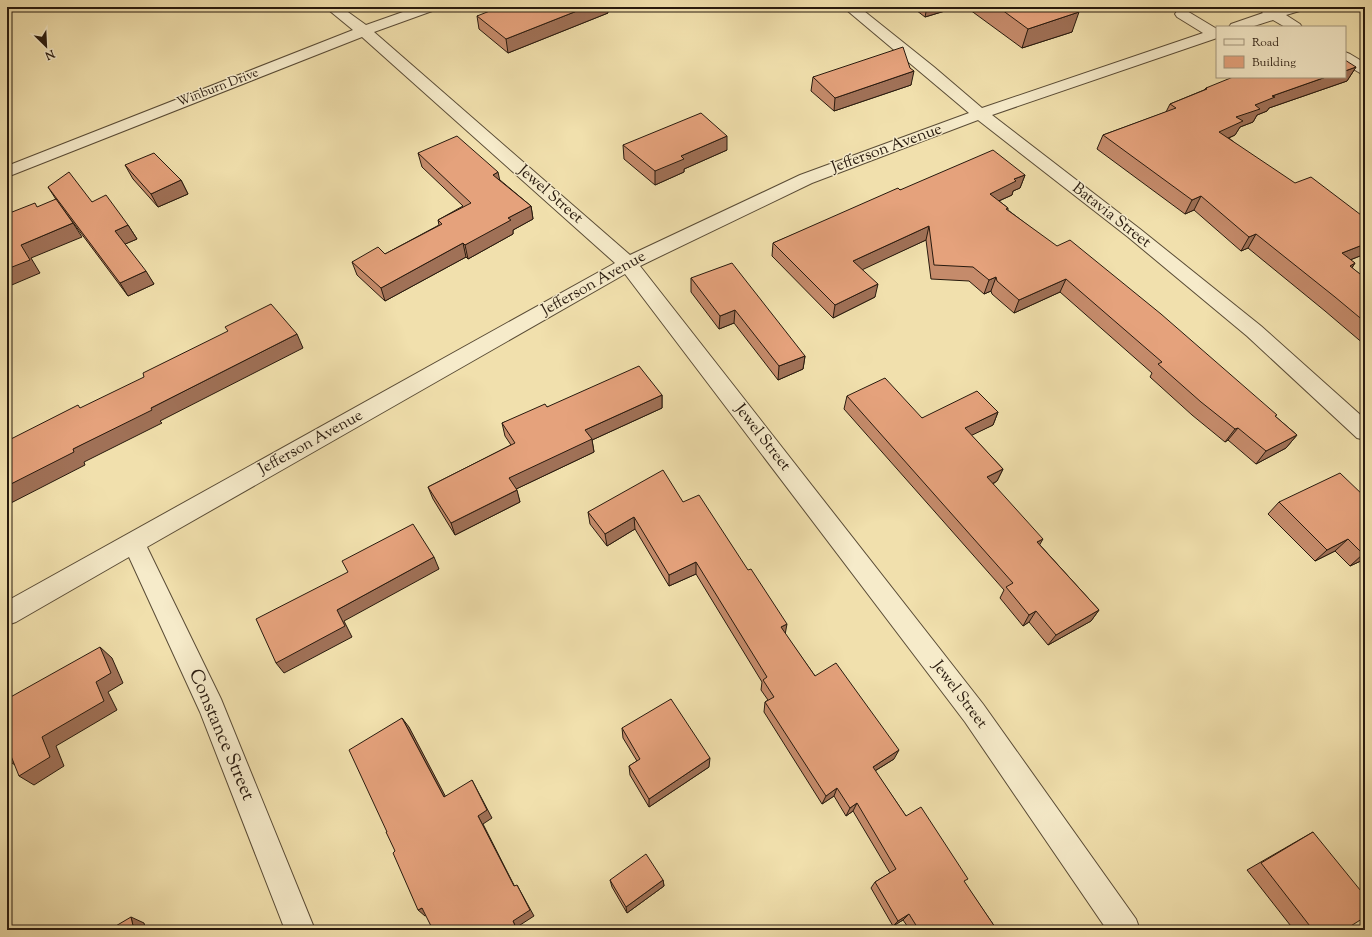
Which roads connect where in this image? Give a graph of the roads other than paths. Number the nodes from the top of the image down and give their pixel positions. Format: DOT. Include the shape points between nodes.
graph roads {
  1 [pos="332,7"];
  2 [pos="430,7"];
  3 [pos="850,7"];
  4 [pos="1298,7"];
  5 [pos="1268,10"];
  6 [pos="1182,14"];
  7 [pos="1238,26"];
  8 [pos="1293,26"];
  9 [pos="364,31"];
  10 [pos="1216,34"];
  11 [pos="1346,58"];
  12 [pos="1365,70"];
  13 [pos="980,114"];
  14 [pos="7,172"];
  15 [pos="628,264"];
  16 [pos="1365,432"];
  17 [pos="134,543"];
  18 [pos="7,614"];
  19 [pos="300,930"];
  20 [pos="1125,930"];
  1 -- 9 [label="street, Jewel Street"];
  2 -- 9 [label="street, Winburn Drive"];
  3 -- 13 [label="street, Batavia Street"];
  4 -- 5 [label="street"];
  5 -- 7 [label="street"];
  5 -- 8 [label="street"];
  6 -- 10 [label="street"];
  9 -- 14 [label="street, Winburn Drive"];
  9 -- 15 [label="street, Jewel Street"];
  10 -- 13 [label="street, Jefferson Avenue"];
  11 -- 12 [label="street"];
  13 -- 15 [label="street, Jefferson Avenue" via="806,179"];
  13 -- 16 [label="street, Batavia Street" via="1134,233 1248,326"];
  15 -- 17 [label="street, Jefferson Avenue"];
  15 -- 20 [label="street, Jewel Street" via="974,713"];
  17 -- 18 [label="street, Jefferson Avenue"];
  17 -- 19 [label="street, Constance Street" via="212,708"];
}
